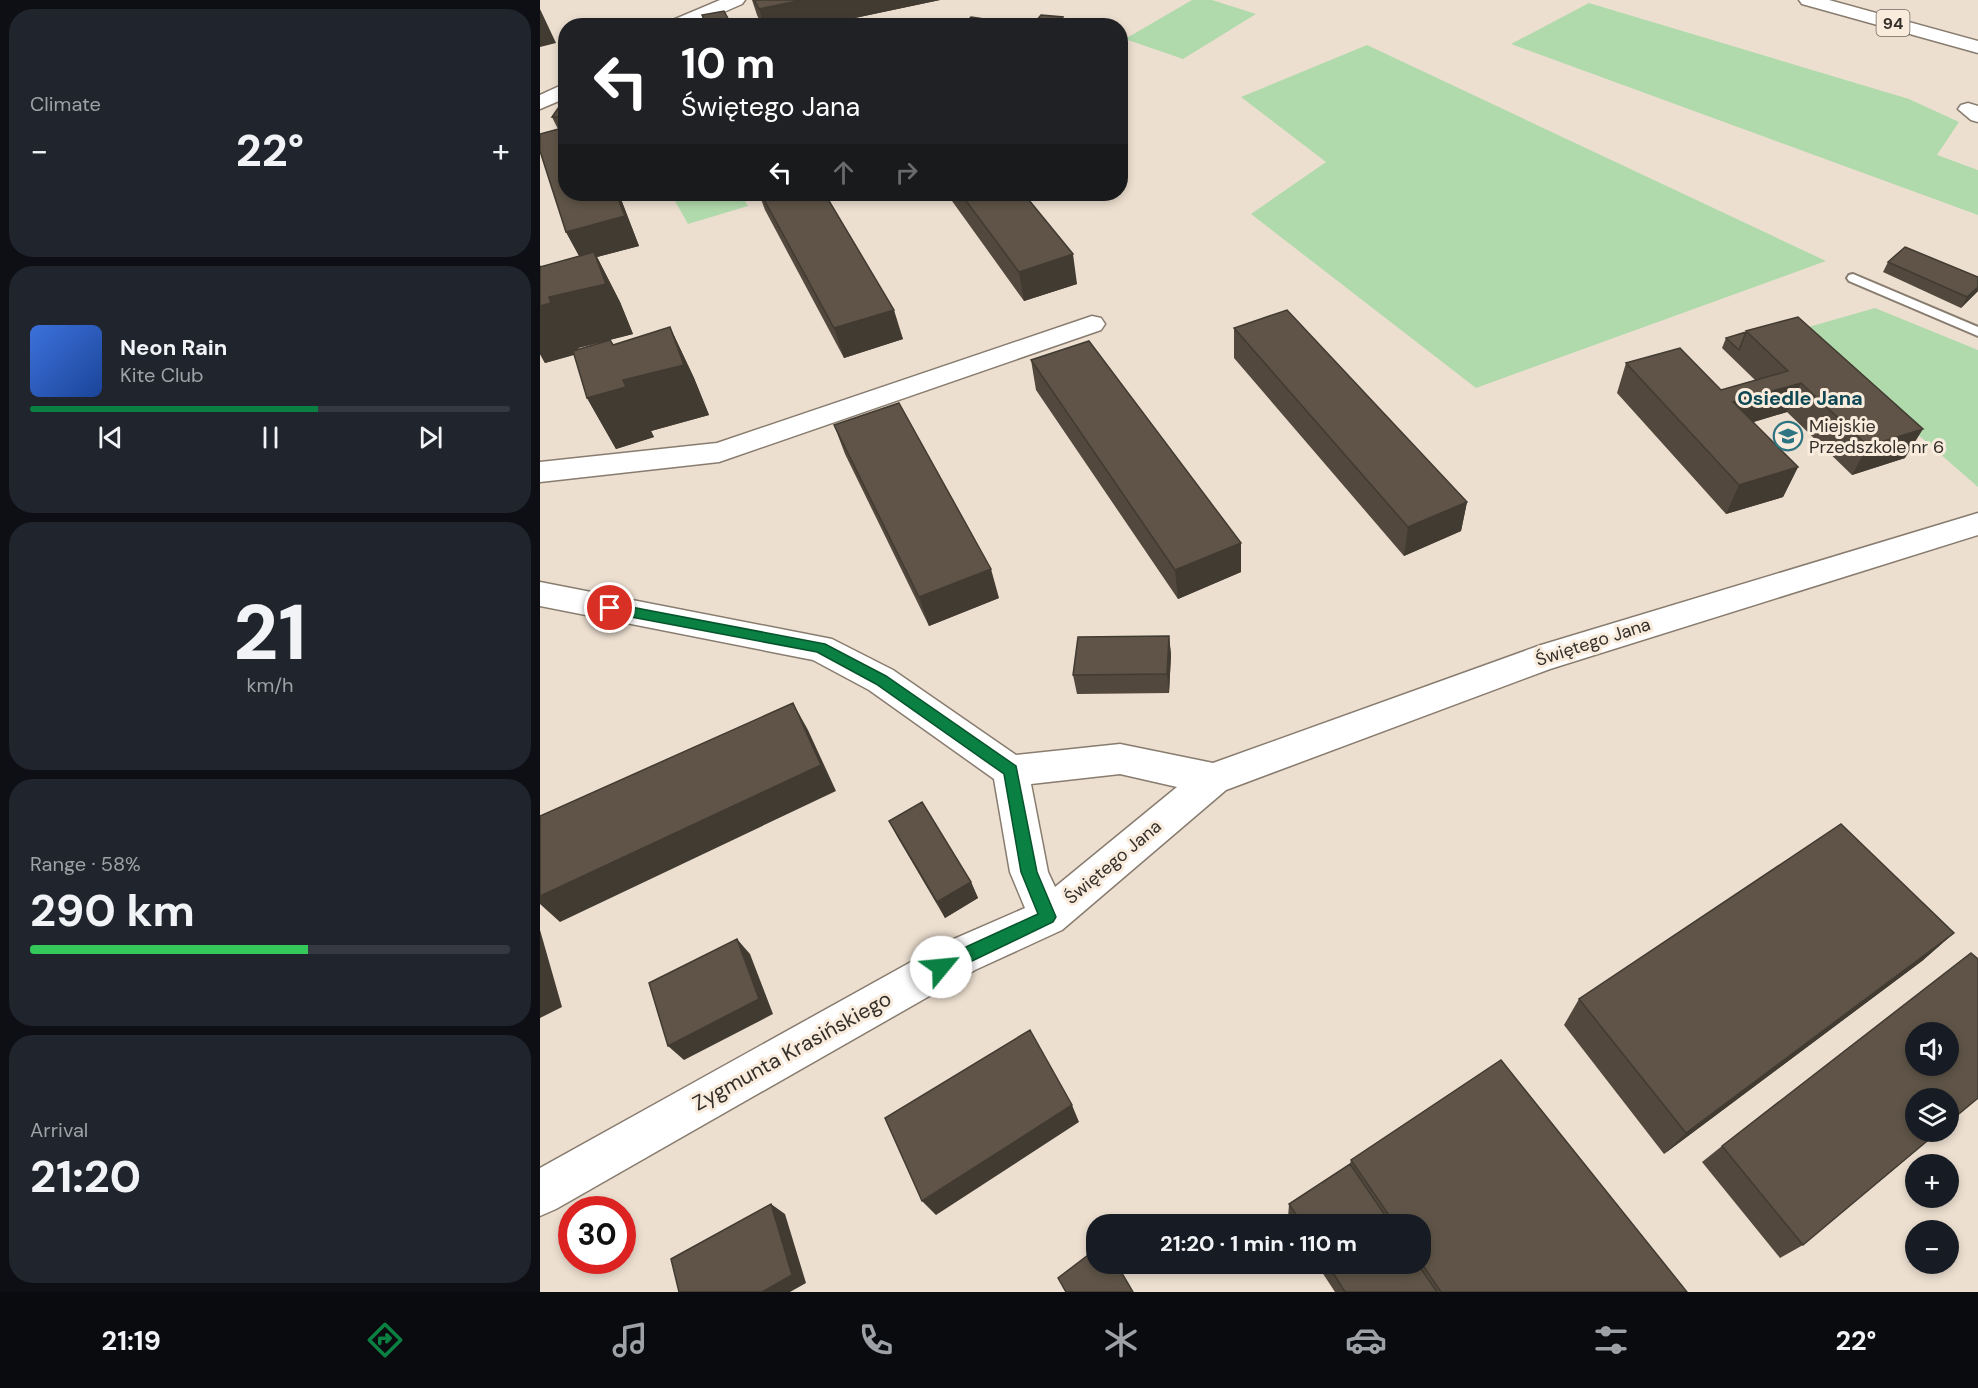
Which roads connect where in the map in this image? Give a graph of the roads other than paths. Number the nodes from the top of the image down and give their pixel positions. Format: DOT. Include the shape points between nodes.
graph roads {
  1 [pos="736,0"];
  2 [pos="1808,0"];
  3 [pos="694,18"];
  4 [pos="1978,47"];
  5 [pos="558,93"];
  6 [pos="540,103"];
  7 [pos="1853,278"];
  8 [pos="1092,324"];
  9 [pos="1978,332"];
  10 [pos="540,472"];
  11 [pos="1978,524"];
  12 [pos="540,594"];
  13 [pos="1011,771"];
  14 [pos="1213,779"];
  15 [pos="1048,917"];
  16 [pos="540,1193"];
  1 -- 3 [label="street"];
  2 -- 4 [label="street, 94"];
  5 -- 6 [label="street"];
  7 -- 9 [label="lane"];
  8 -- 10 [label="street" via="719,452"];
  11 -- 14 [label="street, Świętego Jana" via="1541,658"];
  12 -- 13 [label="street" via="820,648 881,680"];
  13 -- 14 [label="street" via="1120,759"];
  13 -- 15 [label="street, Świętego Jana" via="1029,872"];
  14 -- 15 [label="street, Świętego Jana"];
  15 -- 16 [label="street, Zygmunta Krasińskiego" via="961,956"];
}
